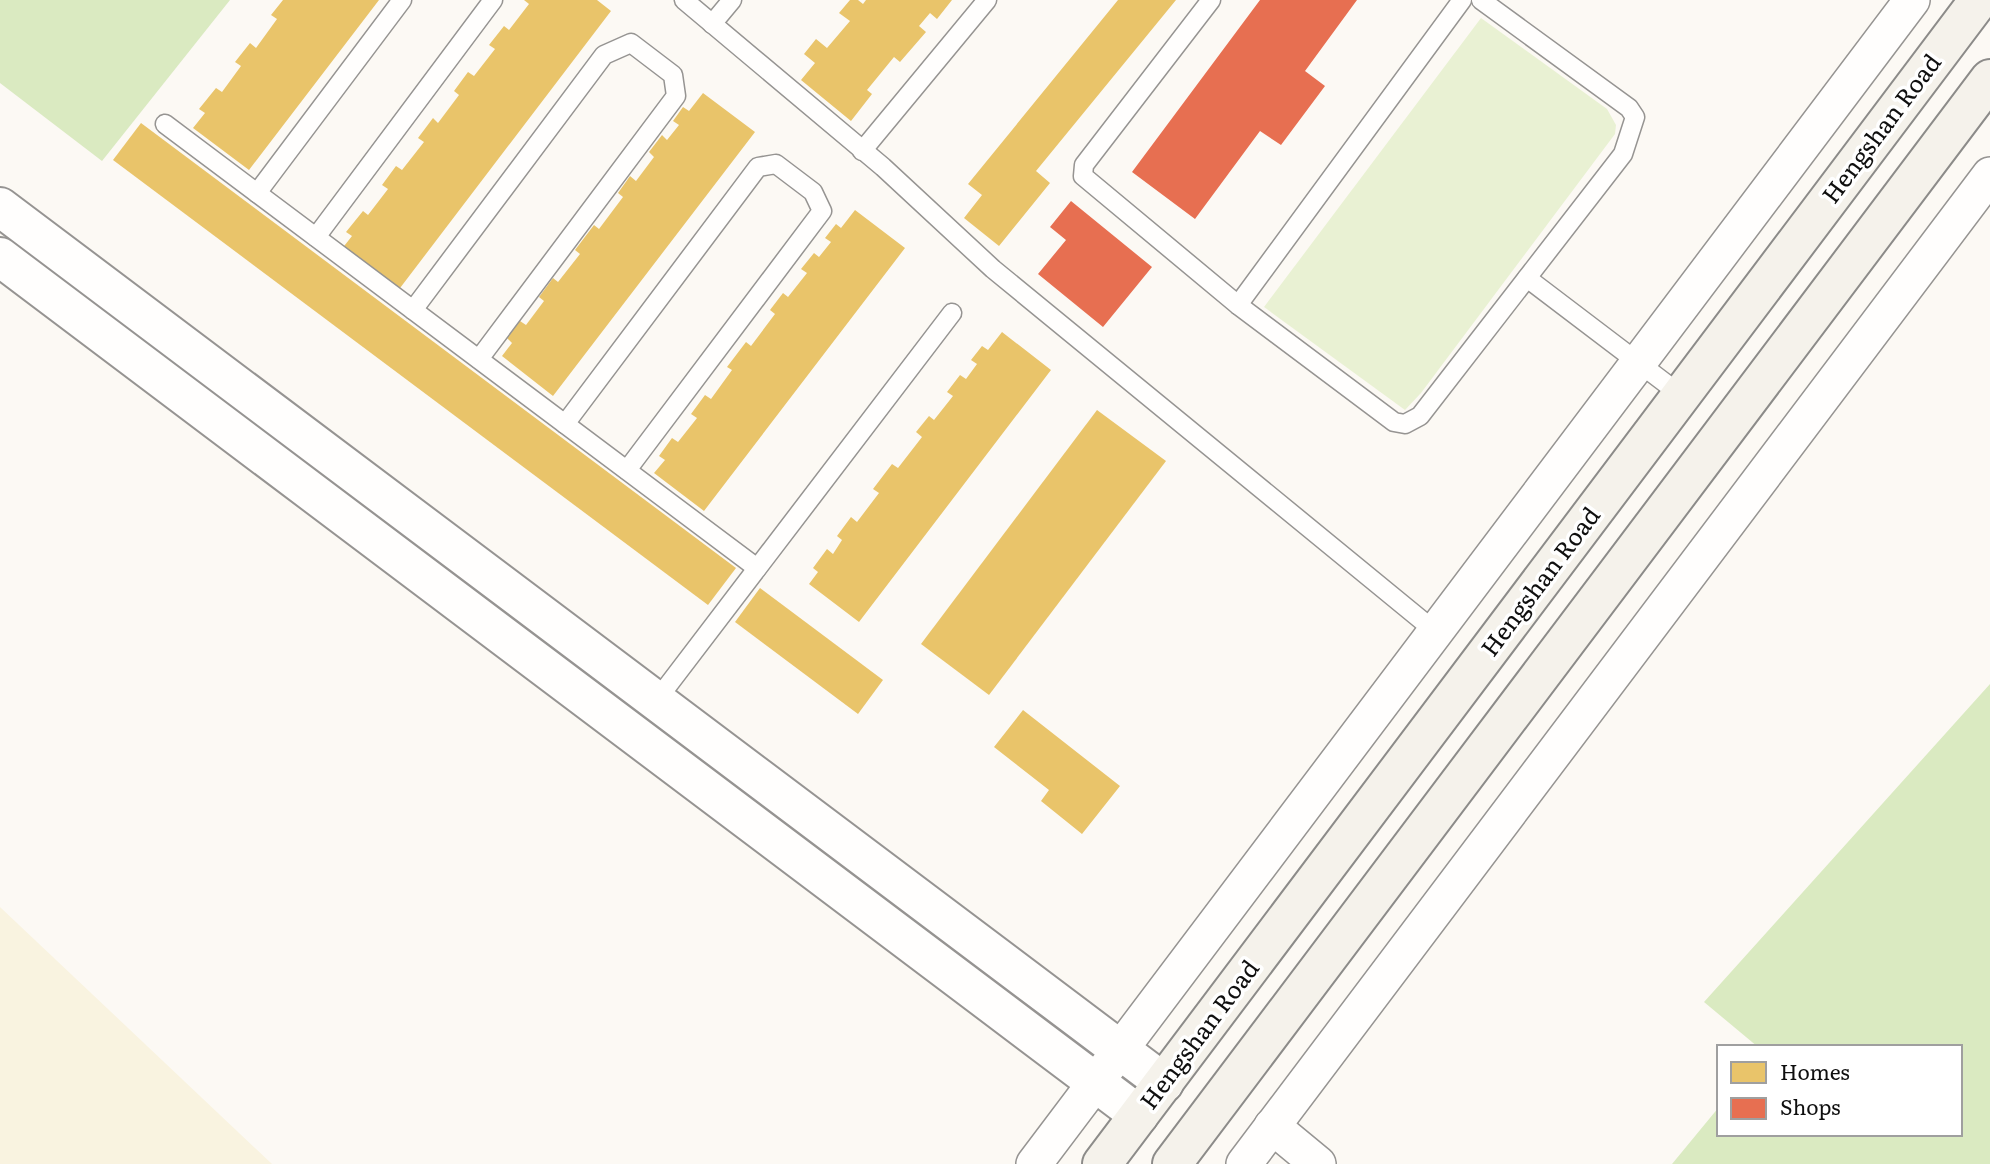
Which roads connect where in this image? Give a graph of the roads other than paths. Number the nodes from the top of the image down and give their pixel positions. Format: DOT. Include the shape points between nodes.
graph roads {
  1 [pos="402,0"];
  2 [pos="493,0"];
  3 [pos="684,0"];
  4 [pos="732,0"];
  5 [pos="987,0"];
  6 [pos="1210,0"];
  7 [pos="1462,0"];
  8 [pos="1481,0"];
  9 [pos="1912,0"];
  10 [pos="1979,0"];
  11 [pos="712,24"];
  12 [pos="1990,79"];
  13 [pos="165,124"];
  14 [pos="862,151"];
  15 [pos="1990,174"];
  16 [pos="257,193"];
  17 [pos="0,207"];
  18 [pos="316,237"];
  19 [pos="0,257"];
  20 [pos="1527,278"];
  21 [pos="1238,305"];
  22 [pos="413,310"];
  23 [pos="952,313"];
  24 [pos="479,359"];
  25 [pos="1639,363"];
  26 [pos="1682,395"];
  27 [pos="565,424"];
  28 [pos="627,470"];
  29 [pos="757,568"];
  30 [pos="1436,632"];
  31 [pos="656,701"];
  32 [pos="1120,1050"];
  33 [pos="1096,1082"];
  34 [pos="1164,1083"];
  35 [pos="1139,1115"];
  36 [pos="1272,1126"];
  37 [pos="1034,1164"];
  38 [pos="1102,1164"];
  39 [pos="1172,1164"];
  40 [pos="1244,1164"];
  41 [pos="1318,1164"];
  1 -- 16 [label="lane"];
  2 -- 18 [label="lane"];
  3 -- 11 [label="lane"];
  4 -- 11 [label="lane"];
  5 -- 14 [label="lane"];
  6 -- 21 [label="lane" via="1084,165 1083,176"];
  7 -- 21 [label="lane"];
  8 -- 20 [label="lane" via="1629,108 1635,117 1623,154"];
  9 -- 25 [label="street"];
  10 -- 26 [label="main road, Hengshan Road"];
  11 -- 14 [label="lane"];
  12 -- 39 [label="main road"];
  13 -- 16 [label="lane"];
  14 -- 30 [label="lane" via="993,269"];
  15 -- 36 [label="street"];
  16 -- 18 [label="lane"];
  17 -- 31 [label="street"];
  18 -- 22 [label="lane"];
  19 -- 33 [label="street"];
  20 -- 21 [label="lane" via="1420,416 1405,424 1394,422"];
  20 -- 25 [label="lane"];
  22 -- 24 [label="lane"];
  22 -- 24 [label="lane" via="604,55 631,43 673,75 676,96"];
  23 -- 29 [label="lane"];
  24 -- 27 [label="lane"];
  25 -- 26 [label="lane"];
  25 -- 30 [label="street"];
  26 -- 34 [label="main road, Hengshan Road"];
  27 -- 28 [label="lane"];
  27 -- 28 [label="lane" via="758,167 776,164 813,192 822,211"];
  28 -- 29 [label="lane"];
  29 -- 31 [label="lane"];
  30 -- 32 [label="street"];
  31 -- 32 [label="street"];
  32 -- 33 [label="street"];
  32 -- 34 [label="street"];
  33 -- 35 [label="street"];
  33 -- 37 [label="street"];
  34 -- 35 [label="main road, Hengshan Road"];
  35 -- 38 [label="main road, Hengshan Road"];
  36 -- 40 [label="street"];
  36 -- 41 [label="street"];
}
